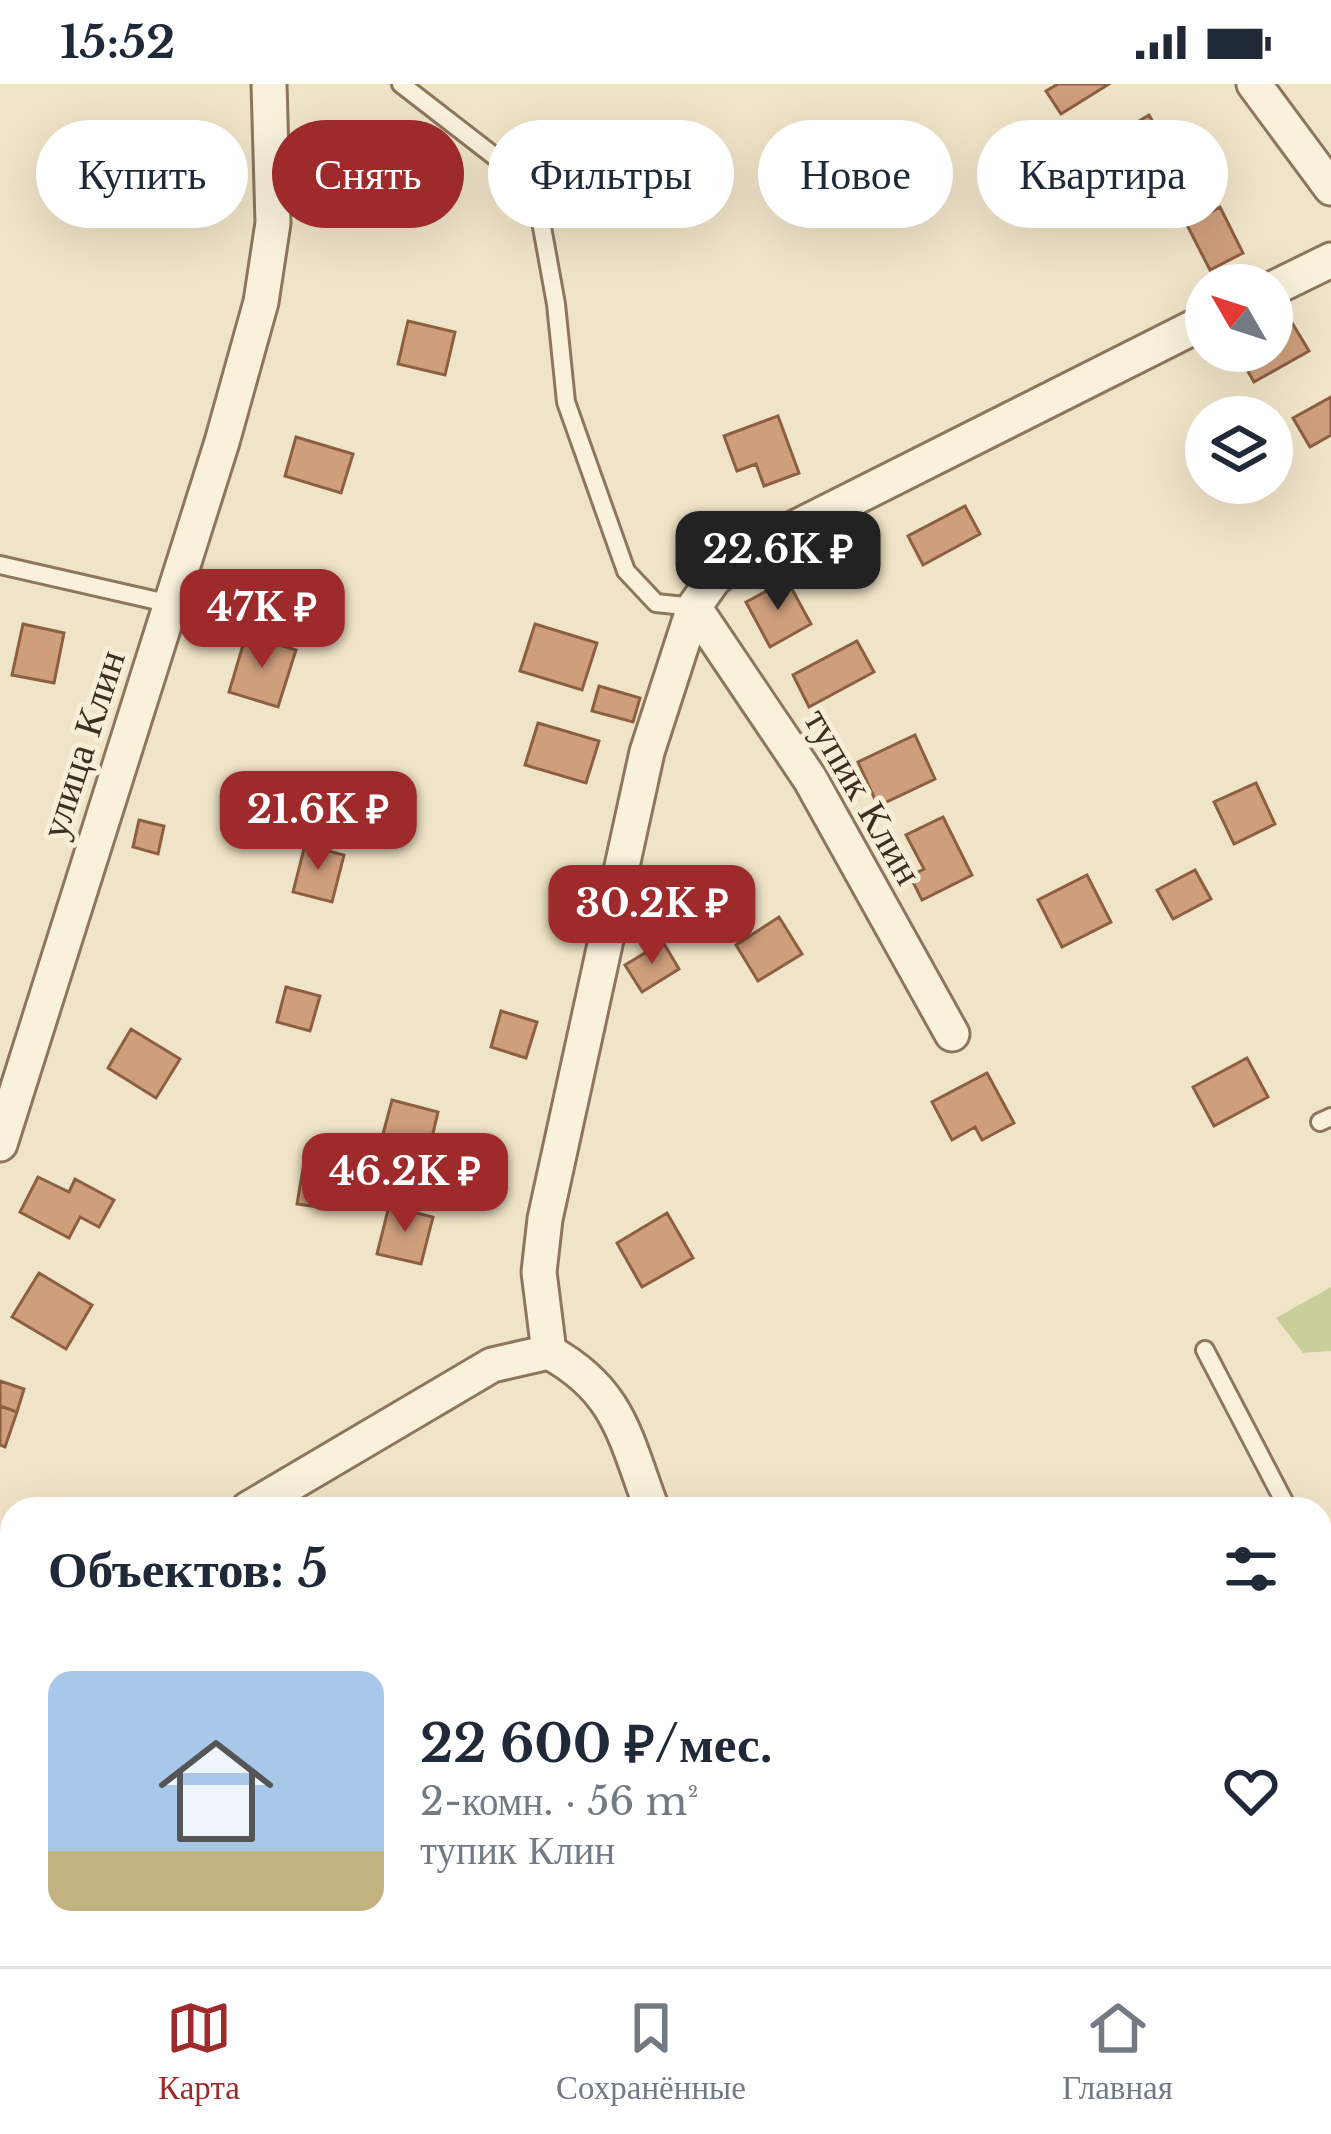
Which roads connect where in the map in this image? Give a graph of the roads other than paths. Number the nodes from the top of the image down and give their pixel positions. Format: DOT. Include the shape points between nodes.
graph roads {
  1 [pos="269,84"];
  2 [pos="400,84"];
  3 [pos="1255,84"];
  4 [pos="1331,188"];
  5 [pos="1331,260"];
  6 [pos="1293,279"];
  7 [pos="1185,333"];
  8 [pos="0,565"];
  9 [pos="171,604"];
  10 [pos="694,607"];
  11 [pos="952,1034"];
  12 [pos="0,1144"];
  13 [pos="1205,1350"];
  14 [pos="548,1352"];
  15 [pos="268,1497"];
  16 [pos="647,1497"];
  17 [pos="1282,1497"];
  1 -- 9 [label="street, улица Клин" via="273,223 261,302"];
  2 -- 10 [label="lane" via="507,166 540,216 566,402 626,571 656,603"];
  3 -- 4 [label="street"];
  5 -- 6 [label="street"];
  7 -- 10 [label="street" via="745,553"];
  8 -- 9 [label="lane"];
  9 -- 12 [label="street, улица Клин"];
  10 -- 11 [label="street, тупик Клин" via="810,779"];
  10 -- 14 [label="street" via="647,752 545,1219 538,1272"];
  13 -- 17 [label="lane"];
  14 -- 15 [label="street" via="492,1365"];
  14 -- 16 [label="street" via="610,1401"];
}
